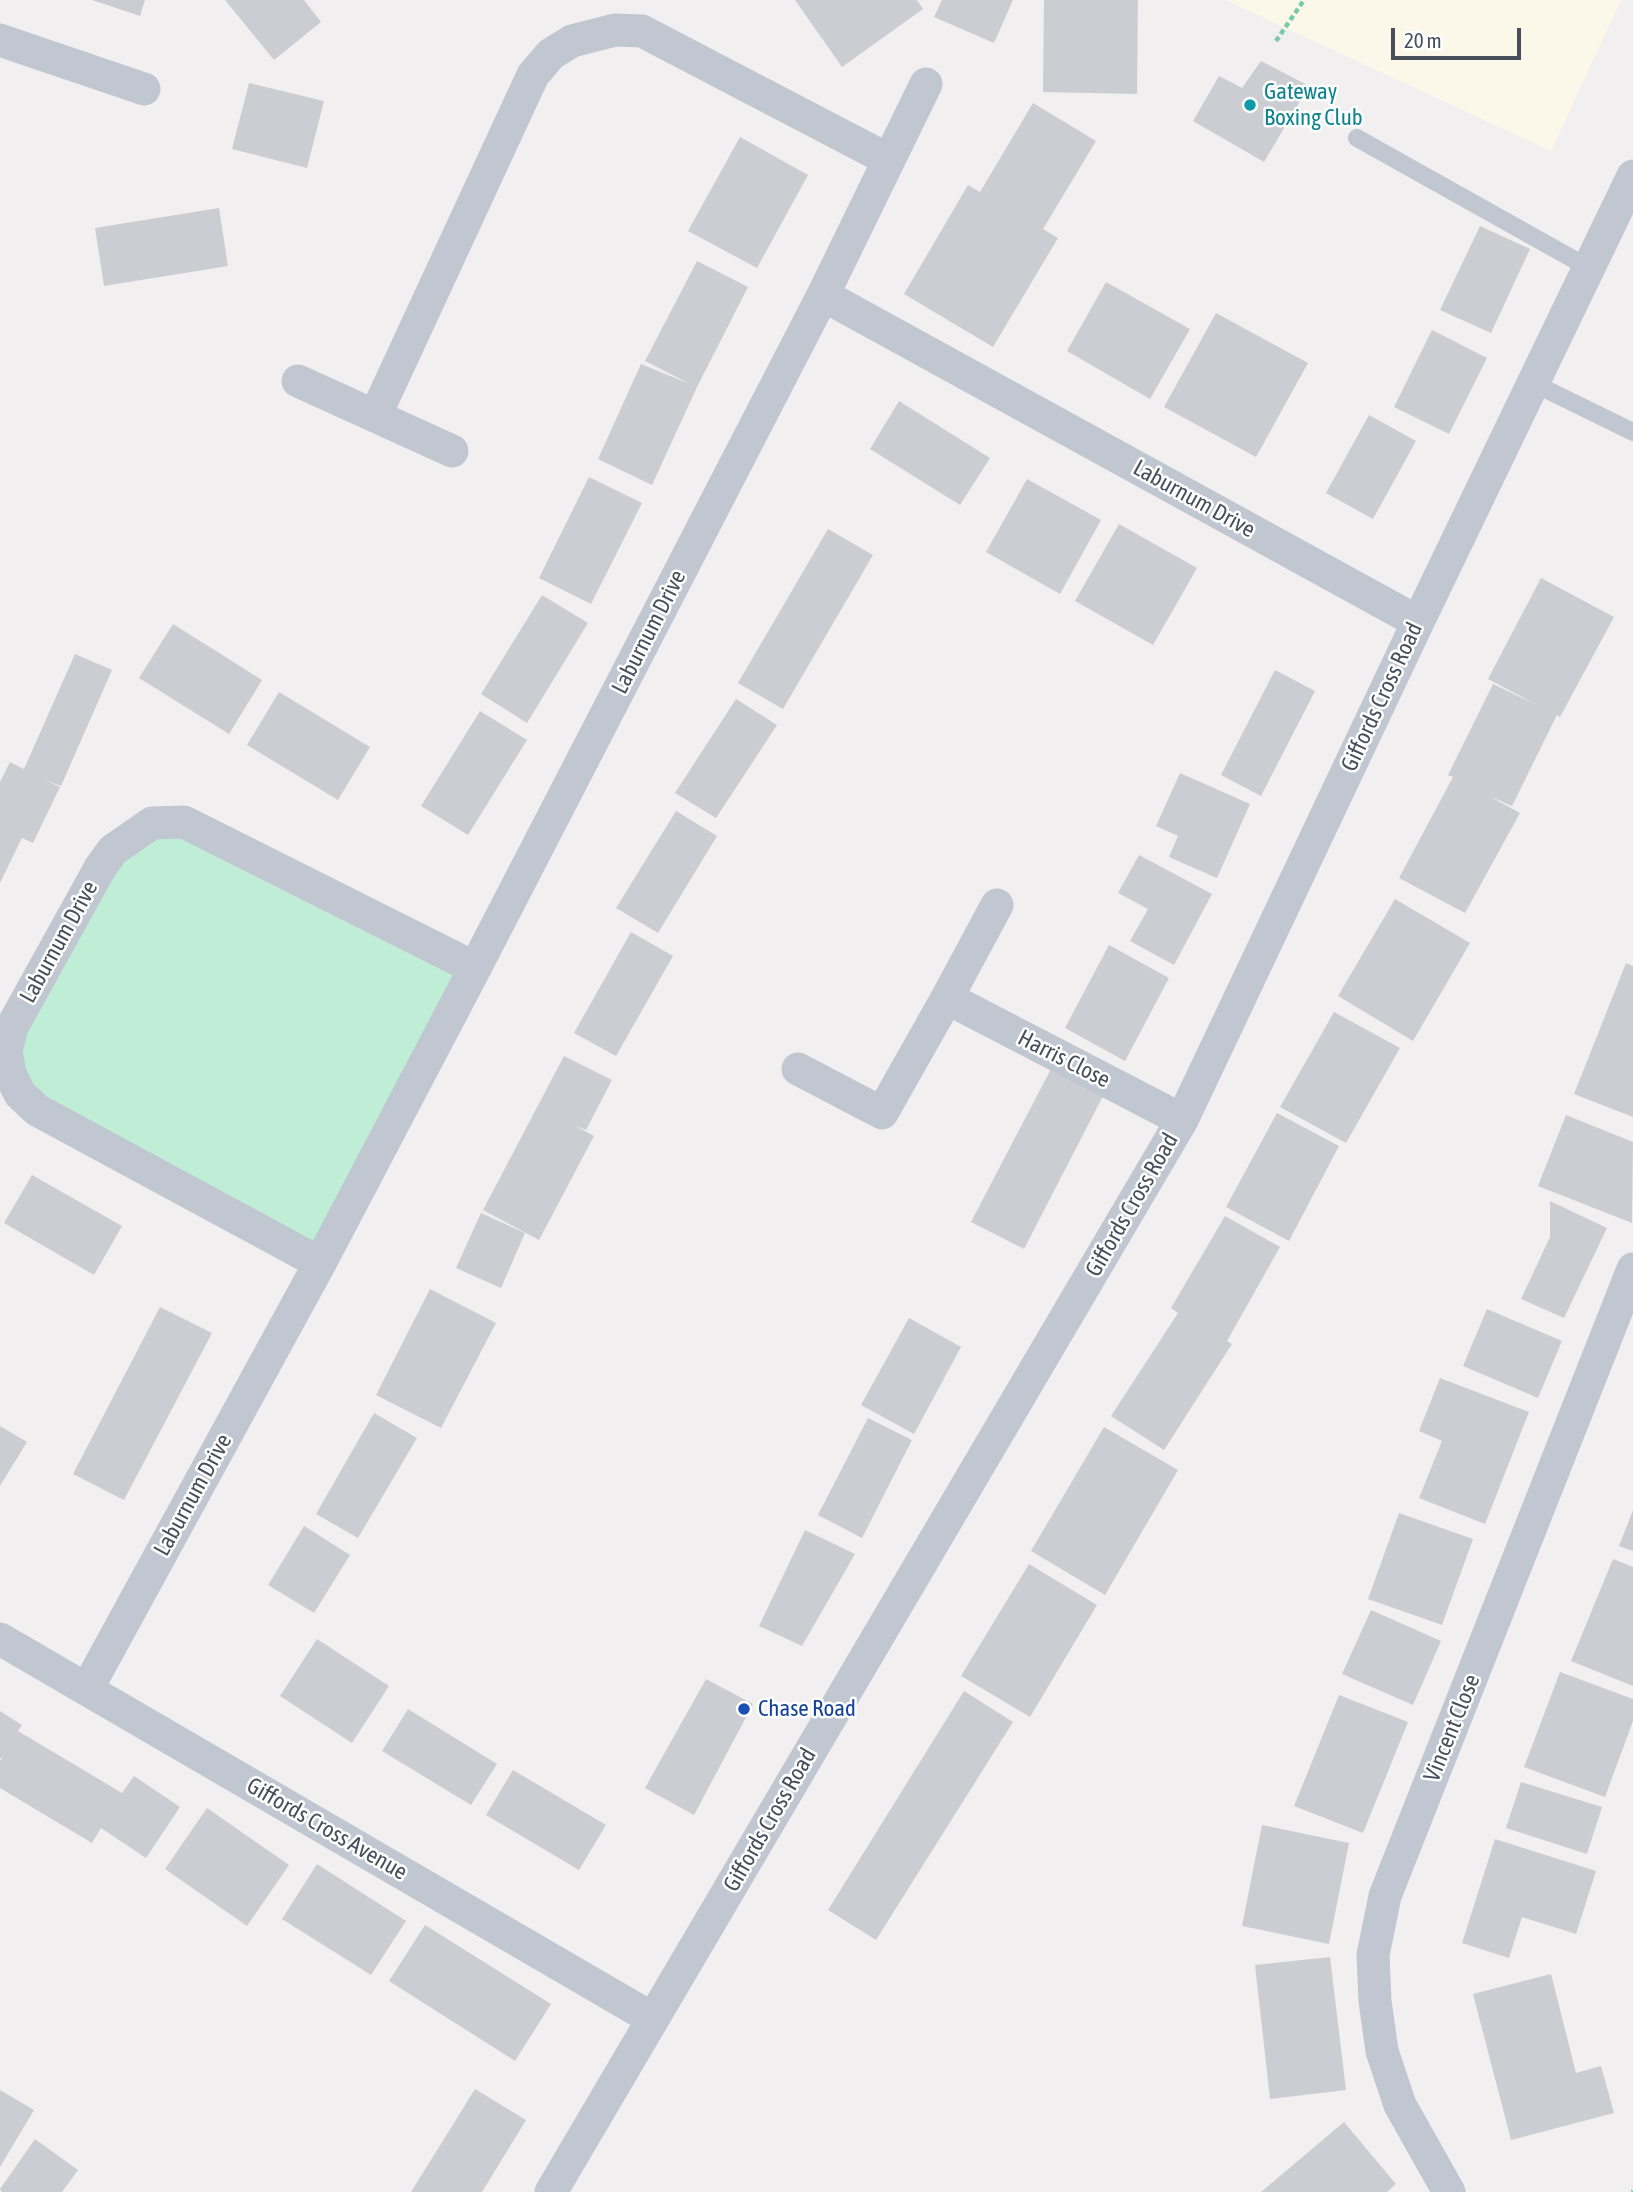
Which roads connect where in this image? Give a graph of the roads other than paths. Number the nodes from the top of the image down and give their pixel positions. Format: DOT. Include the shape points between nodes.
graph roads {
  1 [pos="0,40"];
  2 [pos="926,84"];
  3 [pos="144,89"];
  4 [pos="1357,138"];
  5 [pos="887,159"];
  6 [pos="1633,176"];
  7 [pos="1589,268"];
  8 [pos="823,295"];
  9 [pos="299,381"];
  10 [pos="1533,383"];
  11 [pos="375,416"];
  12 [pos="1633,432"];
  13 [pos="452,451"];
  14 [pos="1418,621"];
  15 [pos="997,905"];
  16 [pos="475,968"];
  17 [pos="947,998"];
  18 [pos="798,1069"];
  19 [pos="1182,1120"];
  20 [pos="320,1263"];
  21 [pos="1633,1269"];
  22 [pos="0,1639"];
  23 [pos="87,1689"];
  24 [pos="653,2019"];
  25 [pos="551,2192"];
  26 [pos="1449,2192"];
  1 -- 3 [label="street"];
  2 -- 5 [label="street, Laburnum Drive"];
  4 -- 7 [label="lane"];
  5 -- 8 [label="street, Laburnum Drive"];
  5 -- 11 [label="street" via="642,31 615,30 572,41 551,54 533,75"];
  6 -- 7 [label="street, Giffords Cross Road"];
  7 -- 10 [label="street, Giffords Cross Road"];
  8 -- 14 [label="street, Laburnum Drive"];
  8 -- 16 [label="street, Laburnum Drive"];
  9 -- 11 [label="street"];
  10 -- 12 [label="lane"];
  10 -- 14 [label="street, Giffords Cross Road"];
  11 -- 13 [label="street"];
  14 -- 19 [label="street, Giffords Cross Road"];
  15 -- 17 [label="street"];
  16 -- 20 [label="street, Laburnum Drive"];
  16 -- 20 [label="street, Laburnum Drive" via="184,822 152,823 113,850 100,868 12,1027 6,1051 9,1074 20,1094 37,1110"];
  17 -- 18 [label="street" via="882,1113"];
  17 -- 19 [label="street, Harris Close"];
  19 -- 24 [label="street, Giffords Cross Road"];
  20 -- 23 [label="street, Laburnum Drive"];
  21 -- 26 [label="street, Vincent Close" via="1385,1896 1373,1955 1382,2051 1400,2105"];
  22 -- 23 [label="street, Giffords Cross Avenue"];
  23 -- 24 [label="street, Giffords Cross Avenue"];
  24 -- 25 [label="street, Giffords Cross Road"];
}
